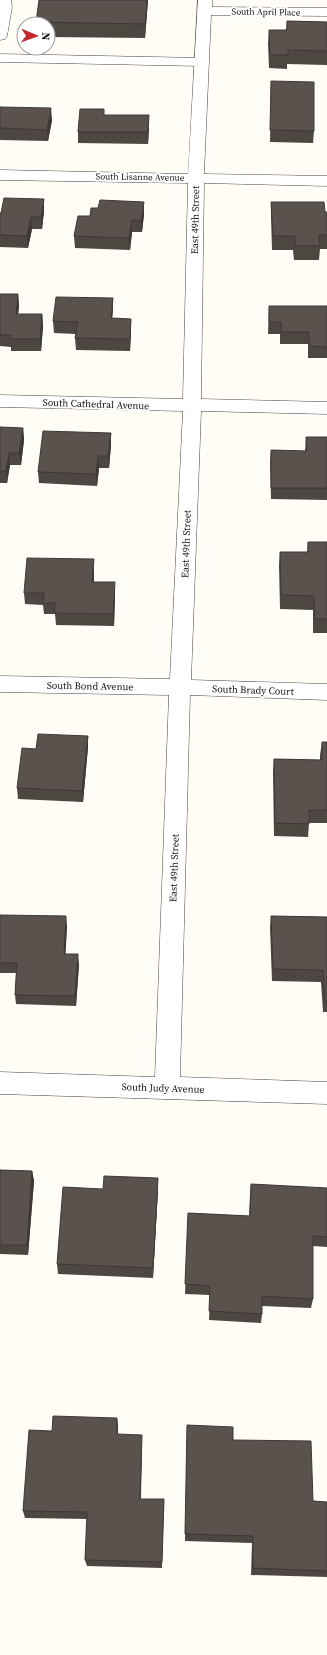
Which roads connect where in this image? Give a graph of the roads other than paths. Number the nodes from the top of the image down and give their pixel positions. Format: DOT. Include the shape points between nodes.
graph roads {
  1 [pos="4,0"];
  2 [pos="204,6"];
  3 [pos="327,12"];
  4 [pos="1,28"];
  5 [pos="0,58"];
  6 [pos="202,62"];
  7 [pos="0,175"];
  8 [pos="196,178"];
  9 [pos="327,181"];
  10 [pos="0,401"];
  11 [pos="192,406"];
  12 [pos="327,408"];
  13 [pos="0,684"];
  14 [pos="180,687"];
  15 [pos="327,692"];
  16 [pos="0,1083"];
  17 [pos="167,1089"];
  18 [pos="327,1093"];
  1 -- 4 [label="lane"];
  2 -- 3 [label="street, South April Place"];
  2 -- 6 [label="street, East 49th Street"];
  5 -- 6 [label="lane"];
  6 -- 8 [label="street, East 49th Street"];
  7 -- 8 [label="street, South Lisanne Avenue"];
  8 -- 9 [label="street, South Lisanne Avenue"];
  8 -- 11 [label="street, East 49th Street"];
  10 -- 11 [label="street, South Cathedral Avenue"];
  11 -- 12 [label="street"];
  11 -- 14 [label="street, East 49th Street"];
  13 -- 14 [label="street, South Bond Avenue"];
  14 -- 15 [label="street, South Brady Court"];
  14 -- 17 [label="street, East 49th Street"];
  16 -- 17 [label="street, South Judy Avenue"];
  17 -- 18 [label="street, South Judy Avenue"];
}
